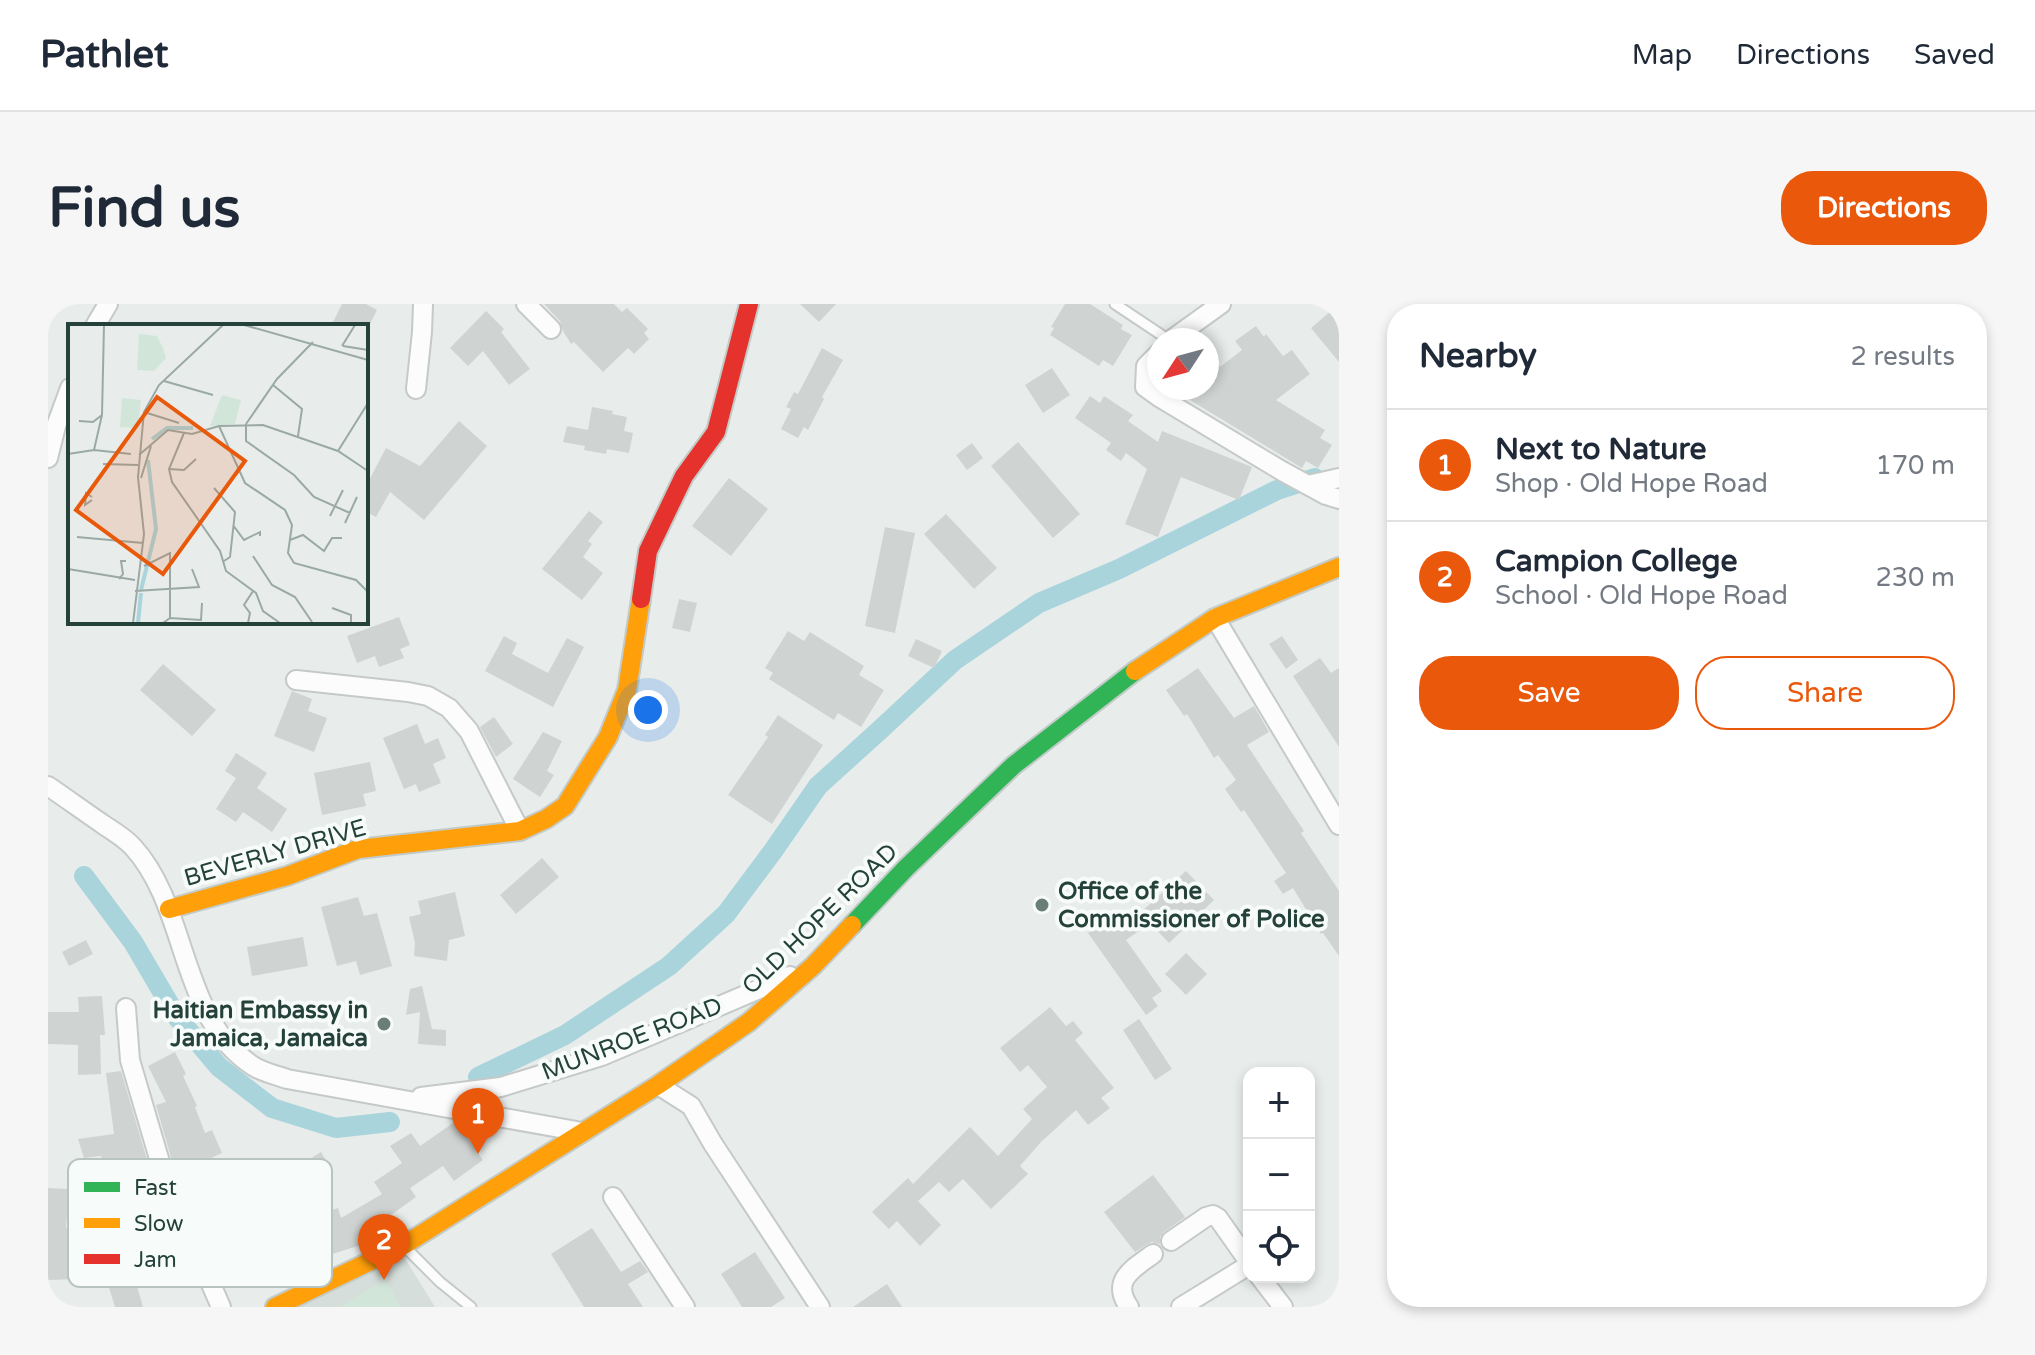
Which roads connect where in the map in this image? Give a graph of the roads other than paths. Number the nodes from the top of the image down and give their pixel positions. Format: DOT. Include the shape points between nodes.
graph roads {
  1 [pos="108,304"];
  2 [pos="423,304"];
  3 [pos="526,304"];
  4 [pos="749,304"];
  5 [pos="1115,304"];
  6 [pos="1221,304"];
  7 [pos="96,324"];
  8 [pos="1152,328"];
  9 [pos="1187,328"];
  10 [pos="551,329"];
  11 [pos="1147,365"];
  12 [pos="1147,388"];
  13 [pos="416,389"];
  14 [pos="68,393"];
  15 [pos="1164,400"];
  16 [pos="48,458"];
  17 [pos="1339,478"];
  18 [pos="1308,485"];
  19 [pos="1339,499"];
  20 [pos="1339,567"];
  21 [pos="1215,618"];
  22 [pos="296,680"];
  23 [pos="48,786"];
  24 [pos="1339,825"];
  25 [pos="520,831"];
  26 [pos="169,909"];
  27 [pos="813,966"];
  28 [pos="126,1008"];
  29 [pos="658,1085"];
  30 [pos="399,1100"];
  31 [pos="582,1132"];
  32 [pos="159,1159"];
  33 [pos="613,1197"];
  34 [pos="1171,1241"];
  35 [pos="404,1245"];
  36 [pos="1153,1254"];
  37 [pos="1243,1255"];
  38 [pos="1243,1268"];
  39 [pos="332,1280"];
  40 [pos="1265,1283"];
  41 [pos="212,1287"];
  42 [pos="317,1287"];
  43 [pos="221,1307"];
  44 [pos="275,1307"];
  45 [pos="471,1307"];
  46 [pos="685,1307"];
  47 [pos="820,1307"];
  48 [pos="1129,1307"];
  49 [pos="1181,1307"];
  50 [pos="1283,1307"];
  1 -- 7 [label="street"];
  2 -- 13 [label="street"];
  3 -- 10 [label="street"];
  4 -- 25 [label="main road, BEVERLY DRIVE" via="716,432 684,476 648,551 627,690 608,737 565,806"];
  5 -- 8 [label="lane"];
  6 -- 9 [label="street"];
  11 -- 12 [label="street"];
  14 -- 16 [label="street"];
  15 -- 18 [label="street"];
  17 -- 18 [label="street"];
  18 -- 19 [label="street"];
  20 -- 21 [label="main road, OLD HOPE ROAD"];
  21 -- 24 [label="street"];
  21 -- 27 [label="main road, OLD HOPE ROAD" via="1143,665 1014,765"];
  22 -- 25 [label="street" via="408,692 449,708 469,731"];
  23 -- 26 [label="street, MUNROE ROAD" via="133,846"];
  25 -- 26 [label="main road, BEVERLY DRIVE" via="358,849 287,876"];
  26 -- 30 [label="street, MUNROE ROAD" via="215,1029 235,1052 255,1068 287,1079"];
  27 -- 29 [label="main road, OLD HOPE ROAD" via="749,1022"];
  27 -- 30 [label="street, MUNROE ROAD" via="602,1056 501,1087"];
  28 -- 32 [label="street" via="130,1060"];
  29 -- 31 [label="main road, OLD HOPE ROAD"];
  29 -- 47 [label="street" via="691,1106"];
  30 -- 31 [label="street, MUNROE ROAD"];
  31 -- 35 [label="main road, OLD HOPE ROAD"];
  33 -- 46 [label="street"];
  34 -- 37 [label="street" via="1213,1215"];
  35 -- 39 [label="main road, OLD HOPE ROAD"];
  35 -- 45 [label="lane"];
  36 -- 48 [label="street" via="1127,1272 1122,1287"];
  38 -- 49 [label="street"];
  40 -- 50 [label="street"];
  41 -- 43 [label="street"];
  42 -- 44 [label="main road, OLD HOPE ROAD"];
}
